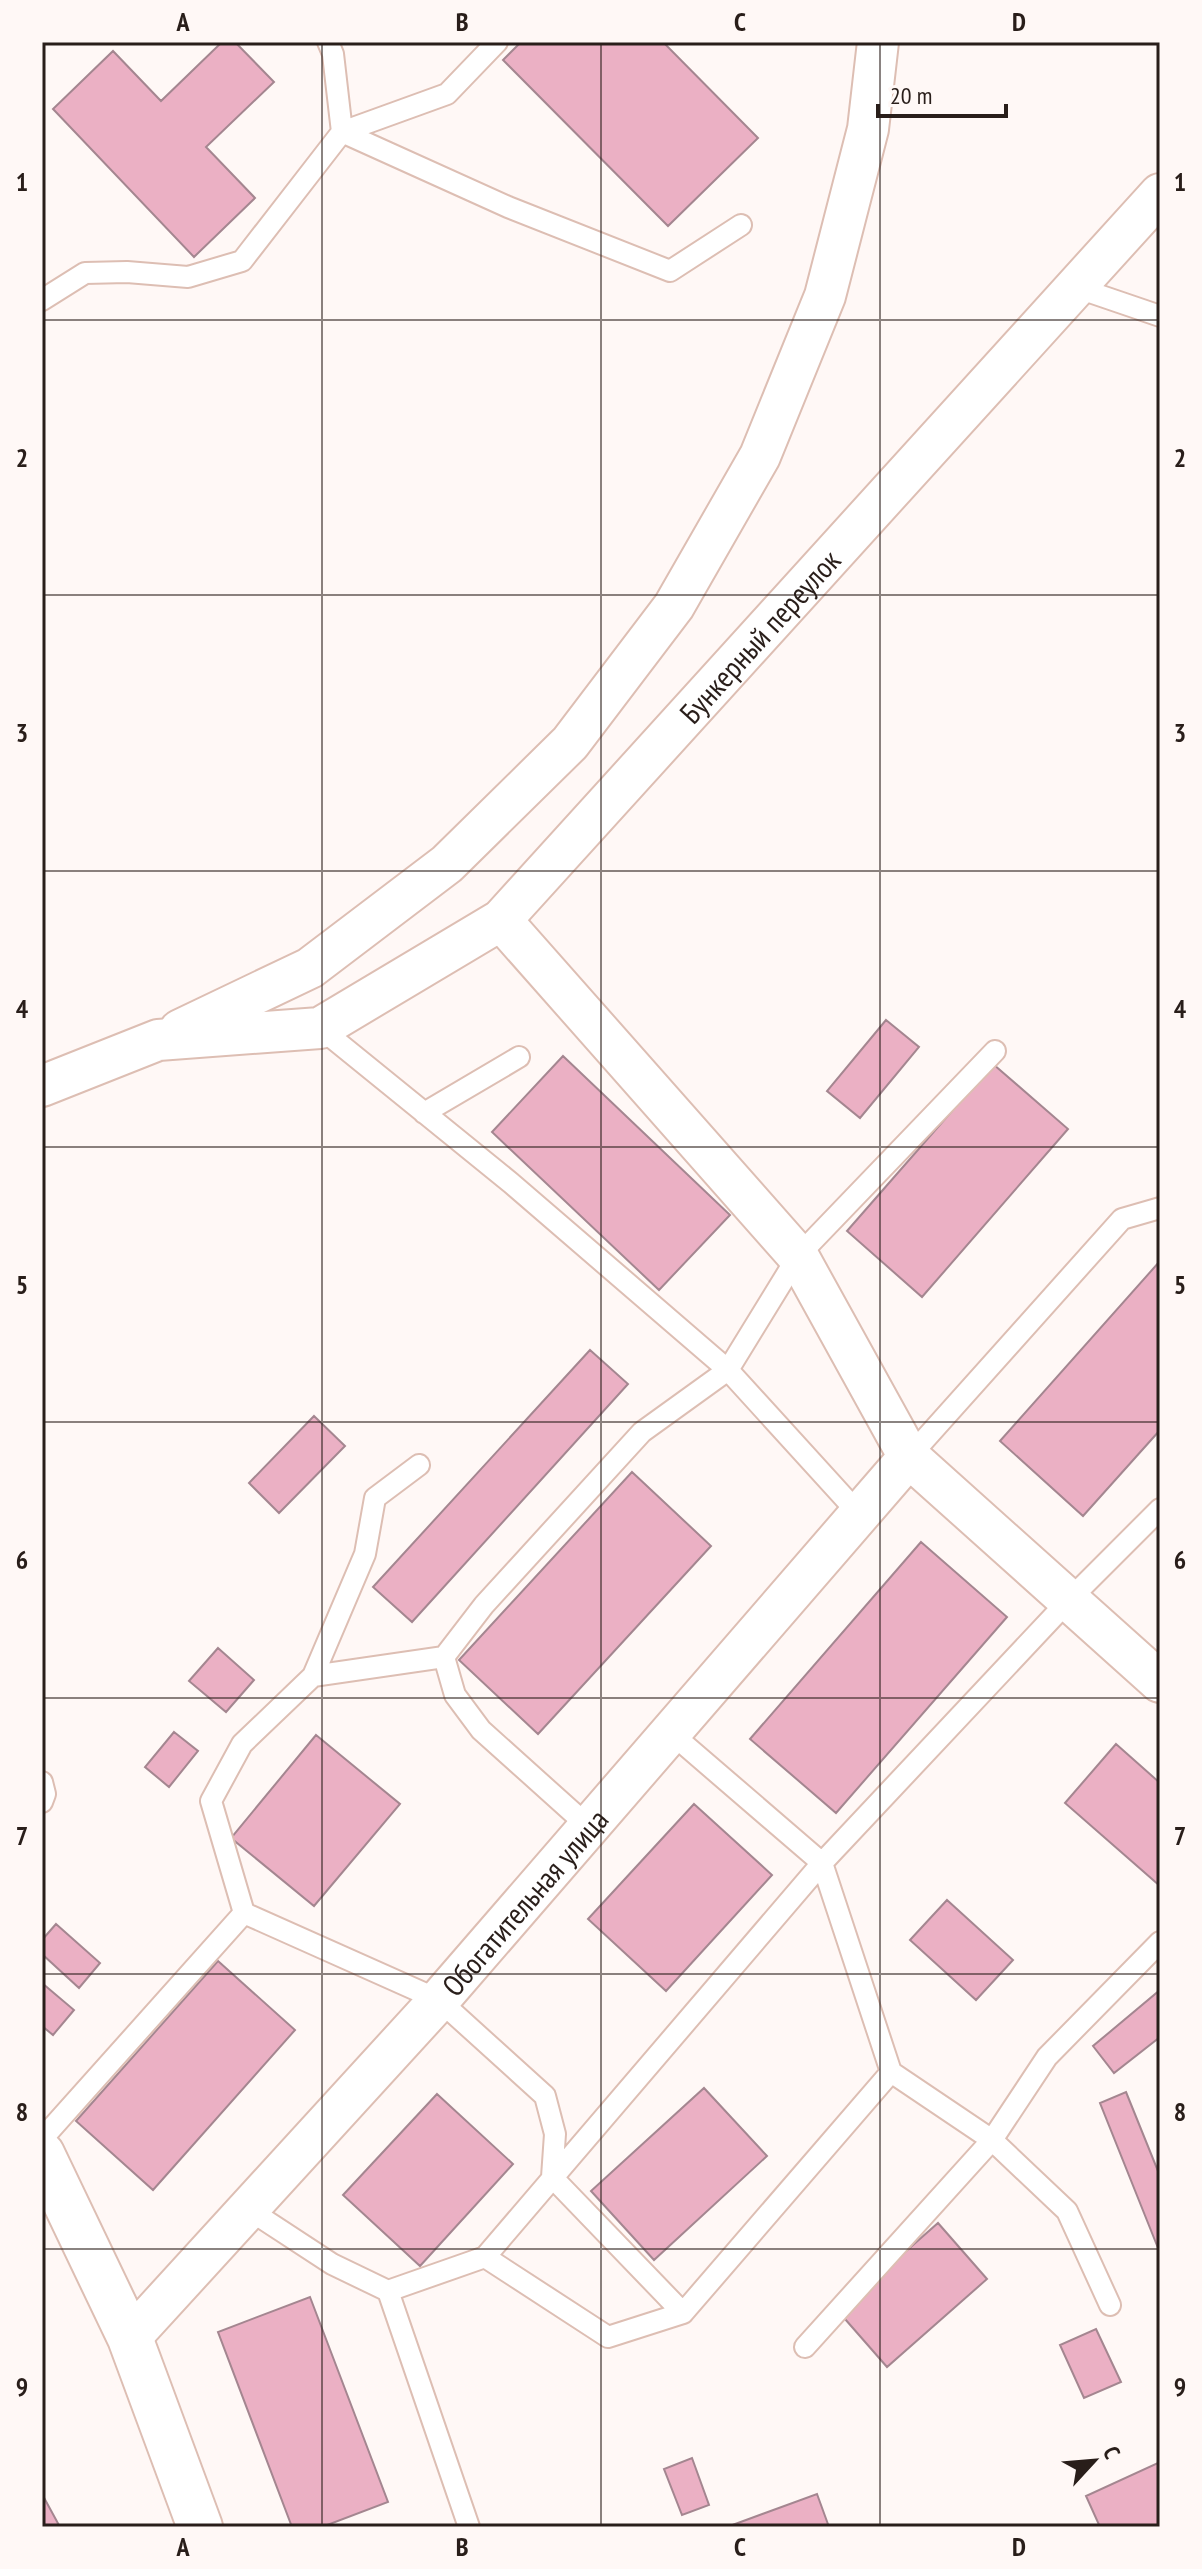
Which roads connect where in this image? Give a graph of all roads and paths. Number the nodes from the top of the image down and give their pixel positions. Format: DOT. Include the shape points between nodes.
graph roads {
  1 [pos="328,42"];
  2 [pos="497,42"];
  3 [pos="878,42"];
  4 [pos="342,132"];
  5 [pos="1160,194"];
  6 [pos="741,225"];
  7 [pos="1075,287"];
  8 [pos="42,300"];
  9 [pos="1160,316"];
  10 [pos="501,920"];
  11 [pos="320,1028"];
  12 [pos="158,1040"];
  13 [pos="995,1051"];
  14 [pos="519,1057"];
  15 [pos="42,1086"];
  16 [pos="424,1113"];
  17 [pos="1160,1208"];
  18 [pos="798,1256"];
  19 [pos="728,1370"];
  20 [pos="909,1457"];
  21 [pos="419,1465"];
  22 [pos="1160,1509"];
  23 [pos="860,1515"];
  24 [pos="1069,1600"];
  25 [pos="444,1657"];
  26 [pos="313,1676"];
  27 [pos="1160,1682"];
  28 [pos="671,1733"];
  29 [pos="42,1782"];
  30 [pos="42,1802"];
  31 [pos="589,1827"];
  32 [pos="822,1863"];
  33 [pos="244,1913"];
  34 [pos="1160,1942"];
  35 [pos="439,2000"];
  36 [pos="891,2072"];
  37 [pos="42,2139"];
  38 [pos="992,2140"];
  39 [pos="42,2154"];
  40 [pos="552,2177"];
  41 [pos="248,2209"];
  42 [pos="485,2257"];
  43 [pos="388,2291"];
  44 [pos="1110,2305"];
  45 [pos="683,2313"];
  46 [pos="130,2338"];
  47 [pos="805,2347"];
  48 [pos="466,2526"];
  49 [pos="200,2527"];
  1 -- 4 [label="lane"];
  2 -- 4 [label="lane" via="447,94"];
  3 -- 12 [label="street" via="868,129 825,296 760,456 674,606 570,743 447,864 310,968"];
  4 -- 6 [label="lane" via="508,207 670,271"];
  4 -- 8 [label="lane" via="242,261 188,277 85,273"];
  5 -- 7 [label="street, Бункерный переулок"];
  7 -- 9 [label="lane"];
  7 -- 10 [label="street, Бункерный переулок"];
  10 -- 11 [label="street, Бункерный переулок"];
  10 -- 18 [label="street"];
  11 -- 12 [label="street"];
  11 -- 16 [label="lane"];
  12 -- 15 [label="street"];
  13 -- 18 [label="lane"];
  14 -- 16 [label="lane"];
  16 -- 19 [label="lane"];
  17 -- 20 [label="lane" via="1122,1219"];
  18 -- 19 [label="lane"];
  18 -- 20 [label="street"];
  19 -- 23 [label="lane"];
  19 -- 25 [label="lane" via="642,1432 484,1605"];
  20 -- 23 [label="street, Обогатительная улица"];
  20 -- 24 [label="street"];
  21 -- 26 [label="lane" via="375,1498 365,1554"];
  22 -- 24 [label="lane"];
  23 -- 28 [label="street, Обогатительная улица"];
  24 -- 27 [label="street"];
  24 -- 32 [label="lane"];
  25 -- 26 [label="lane"];
  25 -- 31 [label="lane" via="455,1695 481,1730"];
  26 -- 33 [label="lane" via="242,1744 211,1801"];
  28 -- 31 [label="street, Обогатительная улица"];
  28 -- 32 [label="lane"];
  29 -- 30 [label="lane"];
  31 -- 35 [label="street, Обогатительная улица"];
  32 -- 36 [label="lane"];
  32 -- 40 [label="lane"];
  33 -- 35 [label="lane"];
  33 -- 37 [label="lane"];
  34 -- 38 [label="lane" via="1047,2057"];
  35 -- 40 [label="lane" via="545,2096 555,2134"];
  35 -- 41 [label="street, Обогатительная улица"];
  36 -- 38 [label="lane"];
  36 -- 45 [label="lane"];
  38 -- 44 [label="lane" via="1067,2211"];
  38 -- 47 [label="lane"];
  39 -- 46 [label="street"];
  40 -- 42 [label="lane"];
  40 -- 45 [label="lane"];
  41 -- 43 [label="lane" via="332,2264"];
  41 -- 46 [label="street, Обогатительная улица"];
  42 -- 43 [label="lane"];
  42 -- 45 [label="lane" via="608,2337"];
  43 -- 48 [label="lane"];
  46 -- 49 [label="street"];
}
